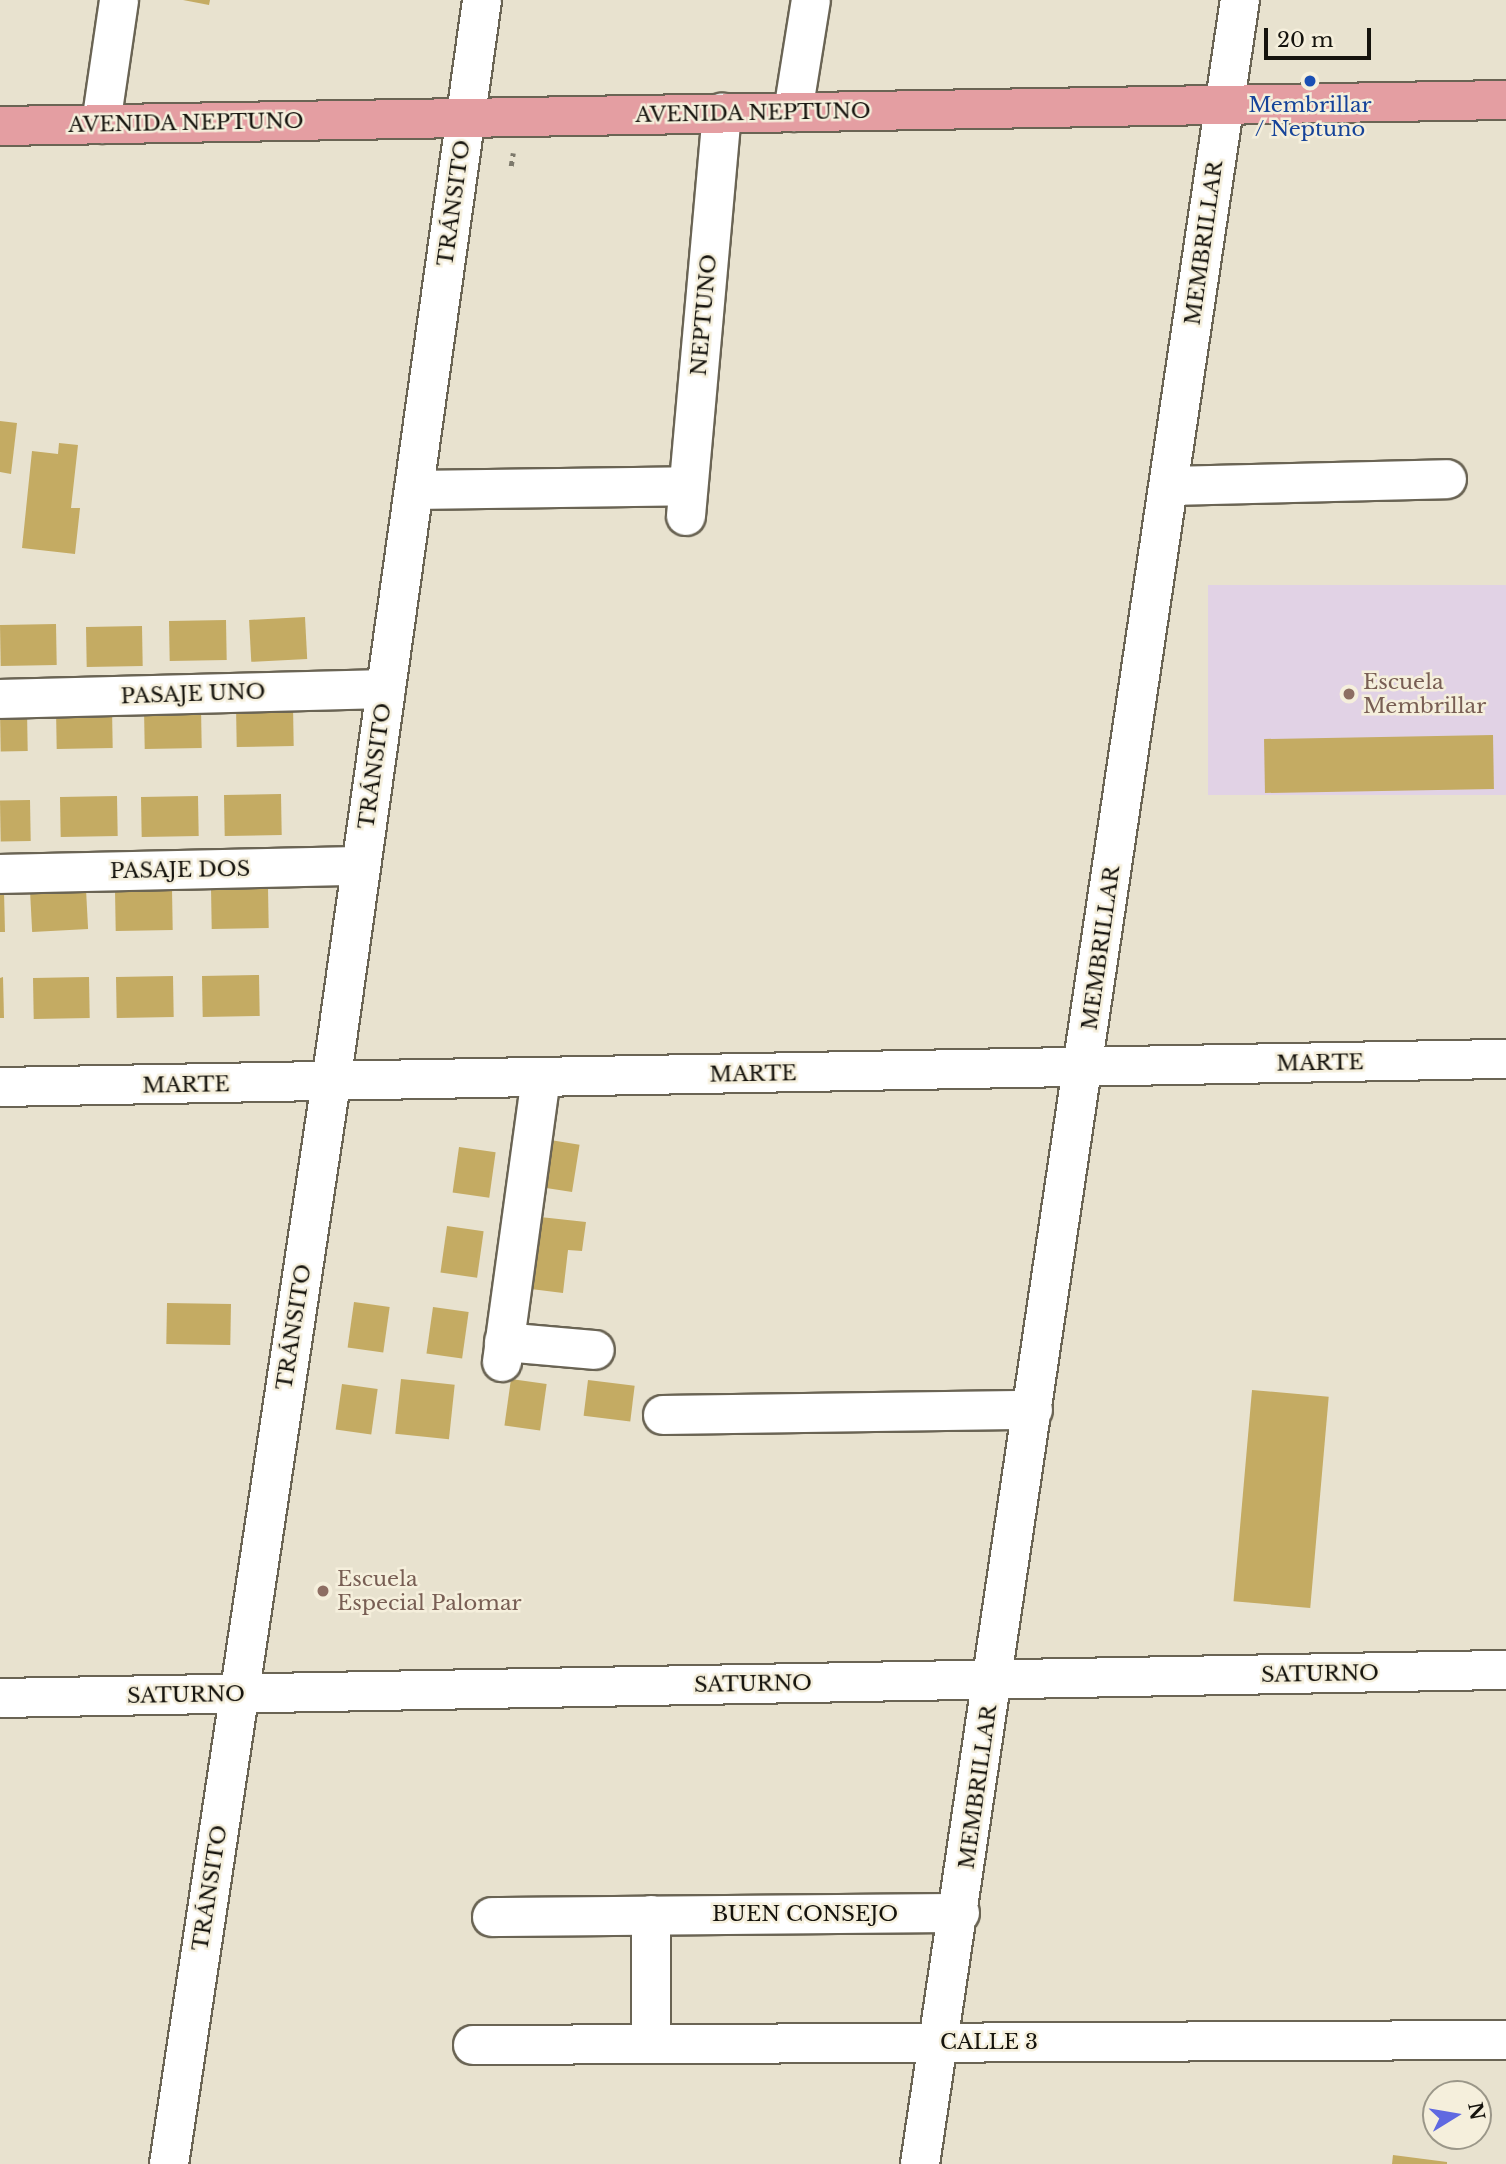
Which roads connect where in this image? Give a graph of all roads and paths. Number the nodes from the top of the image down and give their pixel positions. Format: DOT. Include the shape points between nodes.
graph roads {
  1 [pos="119,0"];
  2 [pos="482,0"];
  3 [pos="811,0"];
  4 [pos="1240,0"];
  5 [pos="1506,100"];
  6 [pos="1225,104"];
  7 [pos="793,112"];
  8 [pos="722,113"];
  9 [pos="465,118"];
  10 [pos="101,124"];
  11 [pos="0,126"];
  12 [pos="1447,479"];
  13 [pos="1169,486"];
  14 [pos="414,490"];
  15 [pos="386,689"];
  16 [pos="0,699"];
  17 [pos="361,866"];
  18 [pos="0,874"];
  19 [pos="1506,1059"];
  20 [pos="1083,1067"];
  21 [pos="541,1079"];
  22 [pos="331,1083"];
  23 [pos="0,1087"];
  24 [pos="595,1350"];
  25 [pos="1033,1410"];
  26 [pos="663,1415"];
  27 [pos="1506,1670"];
  28 [pos="993,1679"];
  29 [pos="239,1694"];
  30 [pos="0,1698"];
  31 [pos="960,1913"];
  32 [pos="651,1915"];
  33 [pos="492,1917"];
  34 [pos="1506,2040"];
  35 [pos="939,2042"];
  36 [pos="651,2044"];
  37 [pos="473,2045"];
  38 [pos="169,2164"];
  39 [pos="920,2164"];
  1 -- 10 [label="street"];
  2 -- 9 [label="street, TRÁNSITO"];
  3 -- 7 [label="street"];
  4 -- 6 [label="street, MEMBRILLAR"];
  5 -- 6 [label="main road, AVENIDA NEPTUNO"];
  6 -- 7 [label="main road, AVENIDA NEPTUNO"];
  6 -- 13 [label="street, MEMBRILLAR"];
  7 -- 8 [label="main road, AVENIDA NEPTUNO"];
  8 -- 9 [label="main road, AVENIDA NEPTUNO"];
  8 -- 14 [label="street, NEPTUNO" via="687,501"];
  9 -- 10 [label="main road, AVENIDA NEPTUNO"];
  9 -- 14 [label="street, TRÁNSITO"];
  10 -- 11 [label="main road, AVENIDA NEPTUNO"];
  12 -- 13 [label="street"];
  13 -- 20 [label="street, MEMBRILLAR"];
  14 -- 15 [label="street, TRÁNSITO"];
  15 -- 16 [label="street, PASAJE UNO"];
  15 -- 17 [label="street, TRÁNSITO"];
  17 -- 18 [label="street, PASAJE DOS"];
  17 -- 22 [label="street, TRÁNSITO"];
  19 -- 20 [label="street, MARTE"];
  20 -- 21 [label="street, MARTE"];
  20 -- 25 [label="street, MEMBRILLAR"];
  21 -- 22 [label="street, MARTE"];
  21 -- 24 [label="street" via="503,1352"];
  22 -- 23 [label="street, MARTE"];
  22 -- 29 [label="street, TRÁNSITO"];
  25 -- 26 [label="street"];
  25 -- 28 [label="street, MEMBRILLAR"];
  27 -- 28 [label="street, SATURNO"];
  28 -- 29 [label="street, SATURNO"];
  28 -- 31 [label="street, MEMBRILLAR"];
  29 -- 30 [label="street, SATURNO"];
  29 -- 38 [label="street, TRÁNSITO"];
  31 -- 32 [label="street, BUEN CONSEJO"];
  31 -- 35 [label="street, MEMBRILLAR"];
  32 -- 33 [label="street, BUEN CONSEJO"];
  32 -- 36 [label="street"];
  34 -- 35 [label="street, CALLE 3"];
  35 -- 36 [label="street, CALLE 3"];
  35 -- 39 [label="street, MEMBRILLAR"];
  36 -- 37 [label="street, CALLE 3"];
}
